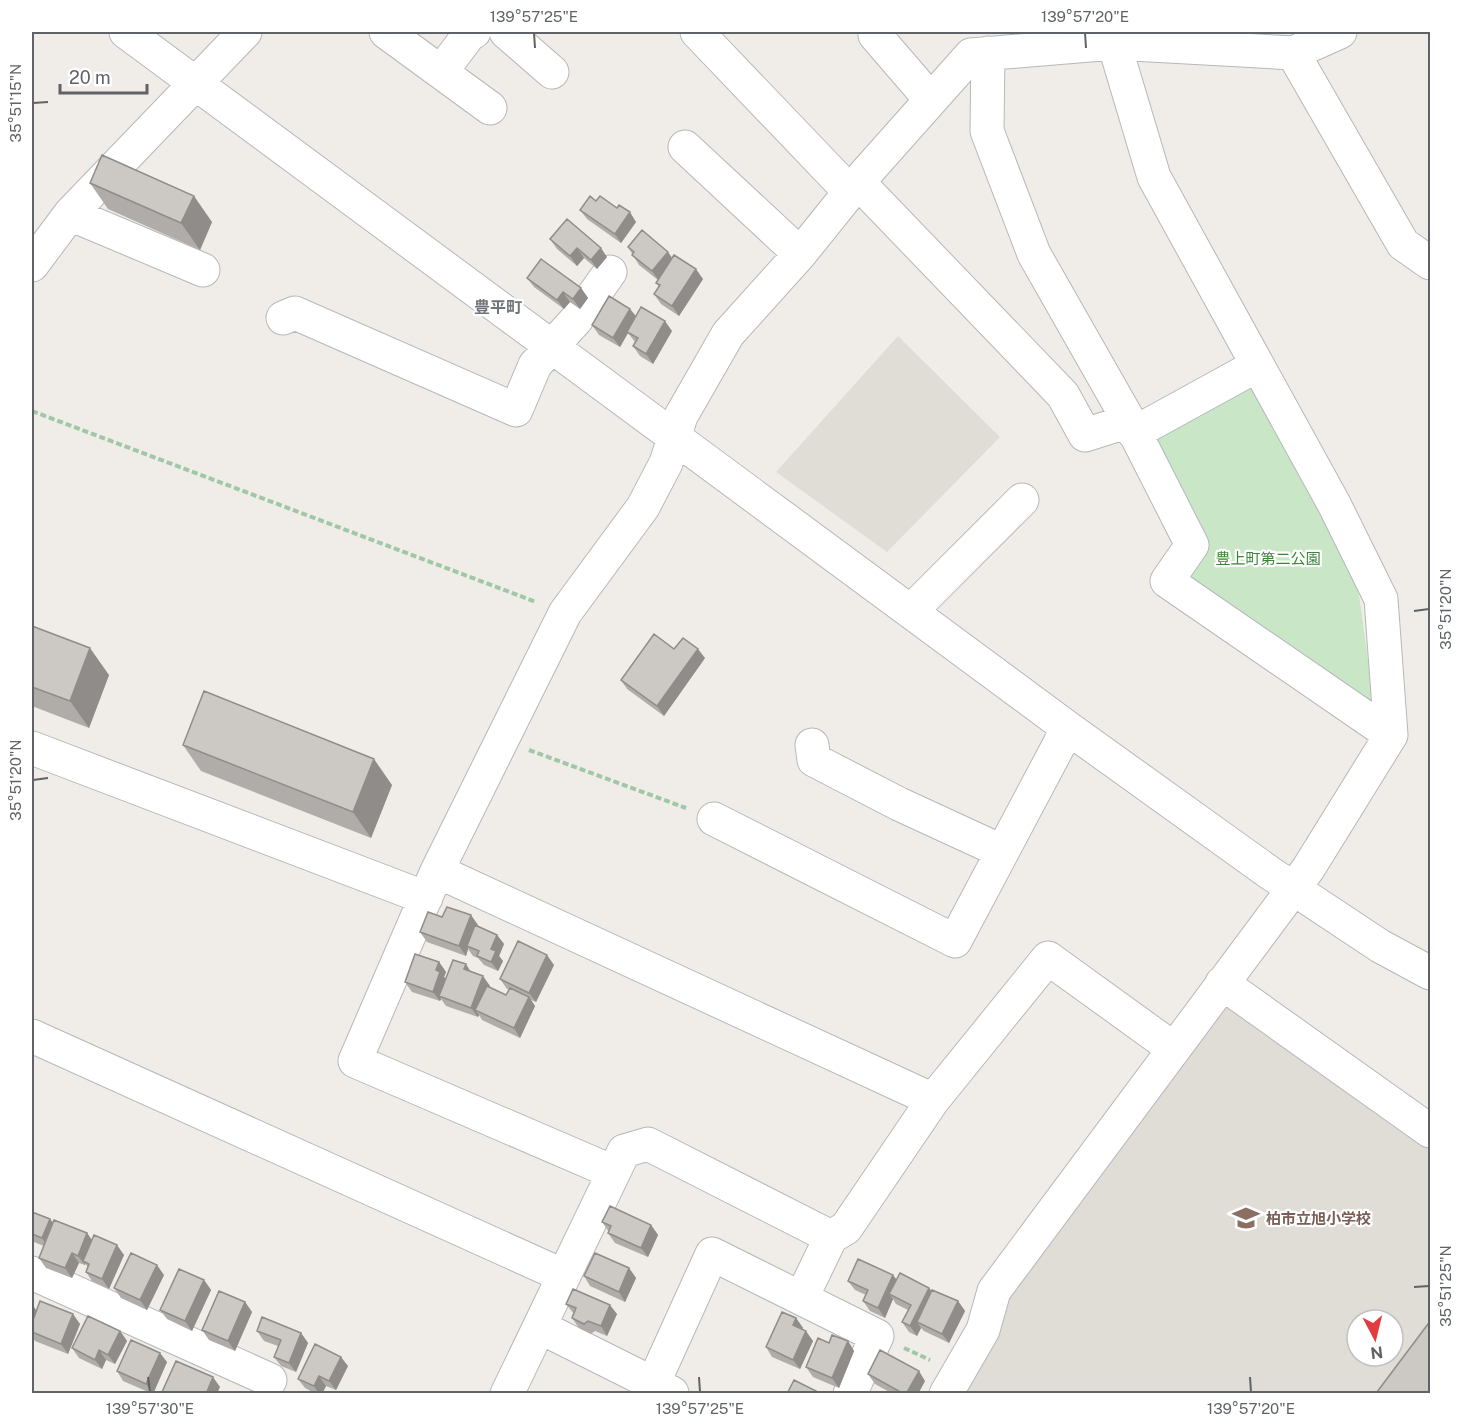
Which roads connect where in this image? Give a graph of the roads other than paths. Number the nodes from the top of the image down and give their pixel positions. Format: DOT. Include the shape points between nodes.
graph roads {
  1 [pos="126,32"];
  2 [pos="245,32"];
  3 [pos="386,32"];
  4 [pos="474,32"];
  5 [pos="506,32"];
  6 [pos="697,32"];
  7 [pos="880,32"];
  8 [pos="1340,32"];
  9 [pos="1113,38"];
  10 [pos="988,53"];
  11 [pos="1293,53"];
  12 [pos="441,72"];
  13 [pos="552,72"];
  14 [pos="196,84"];
  15 [pos="931,100"];
  16 [pos="489,108"];
  17 [pos="685,147"];
  18 [pos="854,187"];
  19 [pos="70,214"];
  20 [pos="800,255"];
  21 [pos="1431,263"];
  22 [pos="32,265"];
  23 [pos="203,270"];
  24 [pos="610,273"];
  25 [pos="283,318"];
  26 [pos="551,348"];
  27 [pos="1256,366"];
  28 [pos="1132,427"];
  29 [pos="673,437"];
  30 [pos="1022,500"];
  31 [pos="911,611"];
  32 [pos="1068,728"];
  33 [pos="1391,735"];
  34 [pos="812,745"];
  35 [pos="32,748"];
  36 [pos="714,819"];
  37 [pos="1001,851"];
  38 [pos="431,884"];
  39 [pos="1294,887"];
  40 [pos="1380,946"];
  41 [pos="1431,973"];
  42 [pos="1222,983"];
  43 [pos="1431,995"];
  44 [pos="32,1036"];
  45 [pos="1174,1049"];
  46 [pos="933,1100"];
  47 [pos="1431,1131"];
  48 [pos="613,1172"];
  49 [pos="831,1237"];
  50 [pos="32,1273"];
  51 [pos="564,1276"];
  52 [pos="802,1297"];
  53 [pos="540,1327"];
  54 [pos="270,1380"];
  55 [pos="952,1383"];
  56 [pos="663,1388"];
  57 [pos="507,1394"];
  58 [pos="850,1394"];
  1 -- 14 [label="street"];
  2 -- 14 [label="street"];
  3 -- 12 [label="street"];
  4 -- 12 [label="street"];
  5 -- 13 [label="street"];
  6 -- 18 [label="street"];
  7 -- 15 [label="street" via="875,35"];
  8 -- 11 [label="street"];
  9 -- 10 [label="street"];
  9 -- 11 [label="street"];
  9 -- 27 [label="street" via="1154,177"];
  10 -- 15 [label="street" via="971,55"];
  10 -- 28 [label="street" via="987,131 1034,254"];
  11 -- 21 [label="street" via="1403,244"];
  12 -- 16 [label="street"];
  14 -- 19 [label="street"];
  14 -- 26 [label="street"];
  15 -- 18 [label="street"];
  17 -- 20 [label="street"];
  18 -- 20 [label="street"];
  18 -- 28 [label="street" via="1063,395 1085,435"];
  19 -- 22 [label="street"];
  19 -- 23 [label="street"];
  20 -- 29 [label="street" via="728,334"];
  24 -- 26 [label="street"];
  25 -- 26 [label="street" via="295,313 516,410 535,365"];
  26 -- 29 [label="street"];
  27 -- 28 [label="street"];
  27 -- 33 [label="street" via="1334,504 1381,599"];
  28 -- 33 [label="street" via="1192,544 1167,581"];
  29 -- 31 [label="street"];
  29 -- 38 [label="street" via="666,464 643,507 565,613"];
  30 -- 31 [label="street"];
  31 -- 32 [label="street"];
  32 -- 37 [label="street"];
  32 -- 39 [label="street"];
  33 -- 39 [label="street" via="1324,847"];
  34 -- 37 [label="street" via="814,760"];
  35 -- 38 [label="street"];
  36 -- 37 [label="street" via="955,941"];
  38 -- 46 [label="street"];
  38 -- 48 [label="street" via="355,1060"];
  39 -- 40 [label="street"];
  39 -- 42 [label="street"];
  40 -- 41 [label="street"];
  40 -- 43 [label="street"];
  42 -- 45 [label="street"];
  42 -- 47 [label="street"];
  44 -- 51 [label="street"];
  45 -- 46 [label="street" via="1048,958"];
  45 -- 55 [label="street" via="994,1291 983,1330"];
  46 -- 49 [label="street" via="846,1228"];
  48 -- 49 [label="street" via="624,1151 648,1144"];
  48 -- 51 [label="street"];
  49 -- 52 [label="street"];
  50 -- 54 [label="street"];
  51 -- 53 [label="street"];
  52 -- 56 [label="street" via="712,1254"];
  52 -- 58 [label="street" via="877,1335"];
  53 -- 56 [label="street"];
  53 -- 57 [label="street"];
}
